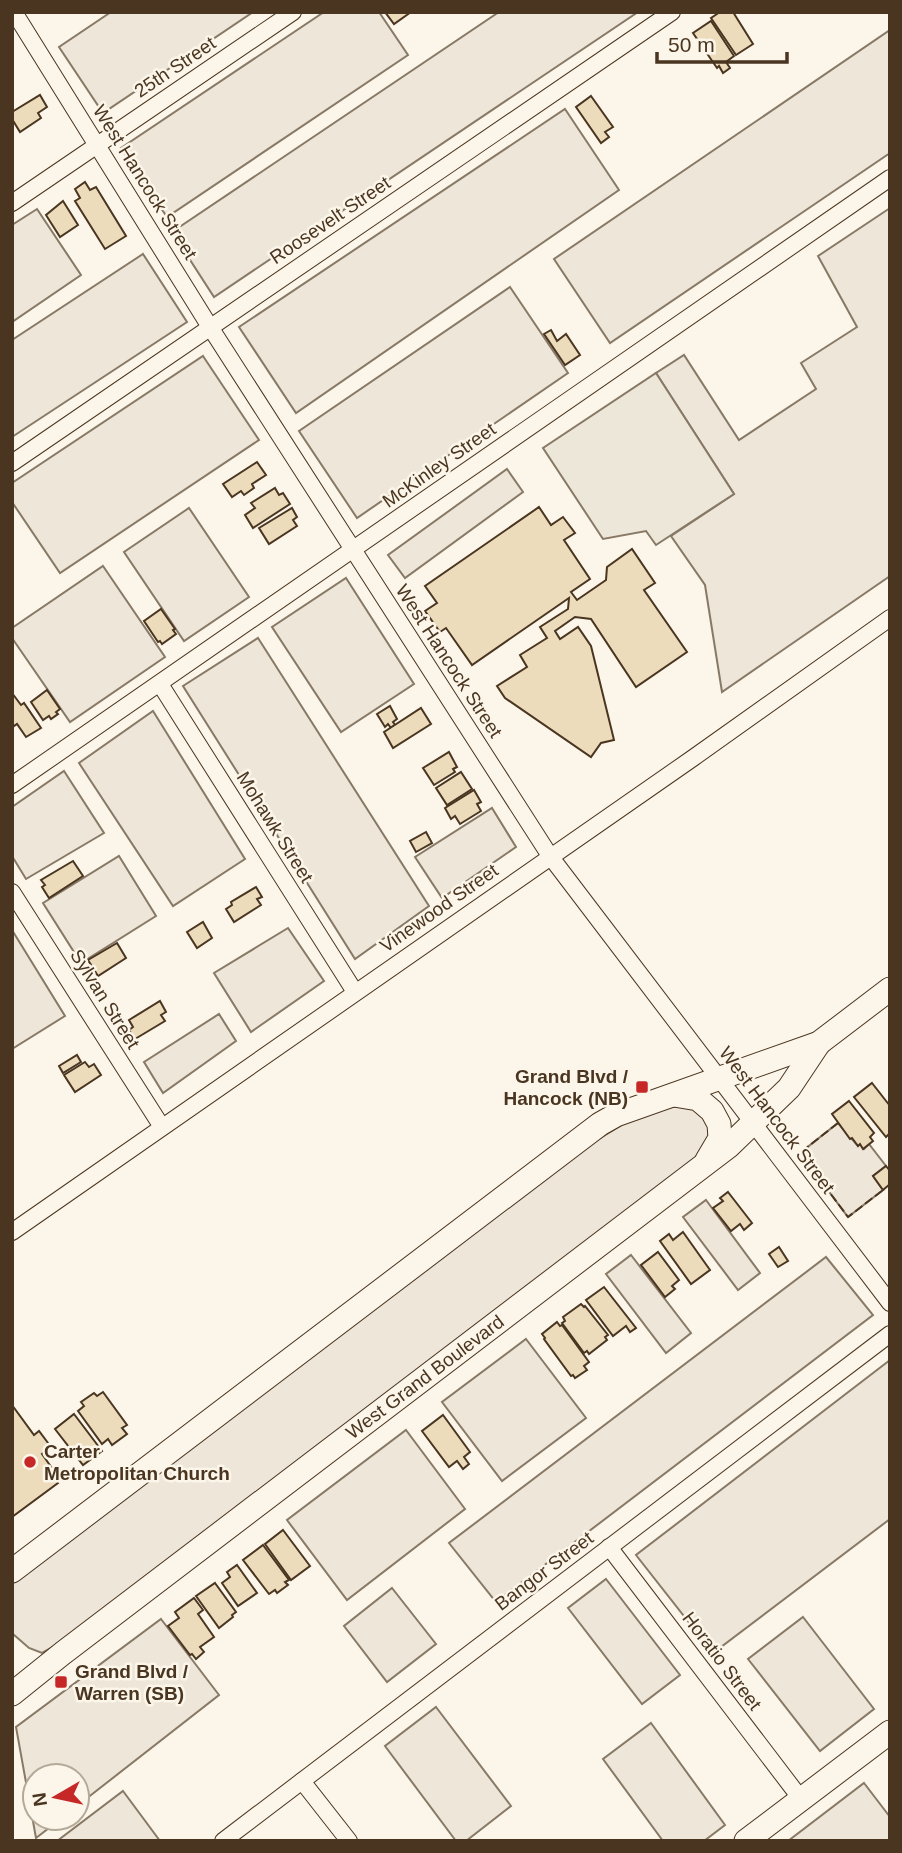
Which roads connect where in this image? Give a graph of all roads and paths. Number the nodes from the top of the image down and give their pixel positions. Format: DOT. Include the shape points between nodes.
graph roads {
  1 [pos="14,12"];
  2 [pos="293,12"];
  3 [pos="672,12"];
  4 [pos="97,145"];
  5 [pos="890,178"];
  6 [pos="12,203"];
  7 [pos="210,327"];
  8 [pos="12,463"];
  9 [pos="353,550"];
  10 [pos="890,618"];
  11 [pos="160,684"];
  12 [pos="12,785"];
  13 [pos="550,856"];
  14 [pos="12,892"];
  15 [pos="890,989"];
  16 [pos="355,992"];
  17 [pos="819,1043"];
  18 [pos="719,1078"];
  19 [pos="674,1095"];
  20 [pos="752,1123"];
  21 [pos="162,1127"];
  22 [pos="701,1167"];
  23 [pos="12,1231"];
  24 [pos="890,1303"];
  25 [pos="890,1334"];
  26 [pos="609,1548"];
  27 [pos="12,1571"];
  28 [pos="12,1694"];
  29 [pos="890,1732"];
  30 [pos="302,1781"];
  31 [pos="801,1799"];
  32 [pos="223,1841"];
  33 [pos="349,1841"];
  34 [pos="746,1841"];
  1 -- 4 [label="street, West Hancock Street"];
  2 -- 4 [label="street, 25th Street"];
  3 -- 7 [label="street, Roosevelt Street"];
  4 -- 6 [label="street, 25th Street"];
  4 -- 7 [label="street, West Hancock Street"];
  5 -- 9 [label="street, McKinley Street"];
  7 -- 8 [label="street, Roosevelt Street"];
  7 -- 9 [label="street, West Hancock Street"];
  9 -- 11 [label="street, McKinley Street"];
  9 -- 13 [label="street, West Hancock Street"];
  10 -- 13 [label="street, Vinewood Street"];
  11 -- 12 [label="street, McKinley Street"];
  11 -- 16 [label="street, Mohawk Street"];
  13 -- 16 [label="street, Vinewood Street"];
  13 -- 18 [label="street, West Hancock Street"];
  14 -- 21 [label="street, Sylvan Street"];
  15 -- 17 [label="main road, West Grand Boulevard"];
  16 -- 21 [label="street, Vinewood Street"];
  17 -- 18 [label="main road, West Grand Boulevard"];
  17 -- 20 [label="main road, West Grand Boulevard" via="789,1088"];
  18 -- 19 [label="main road, West Grand Boulevard"];
  18 -- 20 [label="street, West Hancock Street"];
  19 -- 22 [label="main road" via="698,1099 719,1124 720,1138"];
  19 -- 27 [label="main road, West Grand Boulevard" via="616,1115 584,1134"];
  20 -- 22 [label="main road, West Grand Boulevard"];
  20 -- 24 [label="street, West Hancock Street"];
  21 -- 23 [label="street, Vinewood Street"];
  22 -- 28 [label="main road, West Grand Boulevard"];
  25 -- 26 [label="street, Bangor Street"];
  26 -- 30 [label="street, Bangor Street"];
  26 -- 31 [label="street, Horatio Street"];
  29 -- 31 [label="main road"];
  30 -- 32 [label="street, Bangor Street"];
  30 -- 33 [label="street"];
  31 -- 34 [label="main road"];
}
